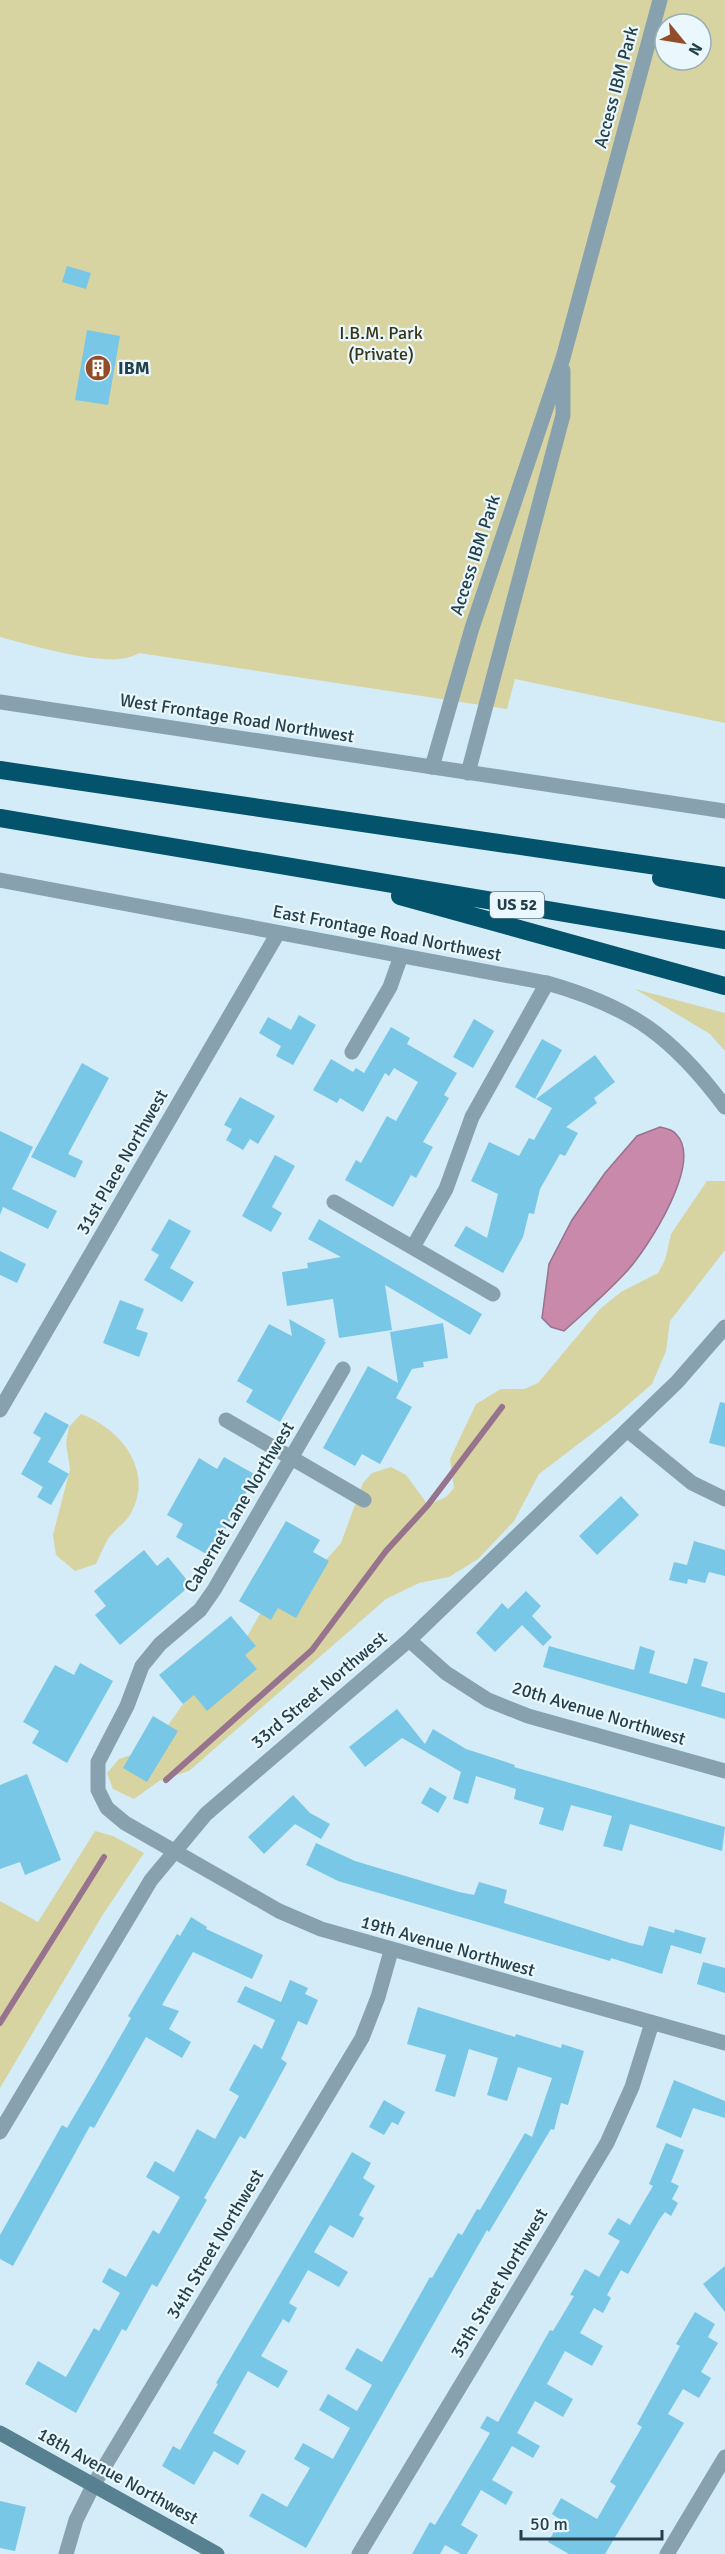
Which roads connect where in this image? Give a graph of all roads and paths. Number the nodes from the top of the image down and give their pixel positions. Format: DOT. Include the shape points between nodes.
graph roads {
  1 [pos="660,0"];
  2 [pos="562,358"];
  3 [pos="0,702"];
  4 [pos="432,767"];
  5 [pos="0,770"];
  6 [pos="468,773"];
  7 [pos="725,811"];
  8 [pos="326,816"];
  9 [pos="0,818"];
  10 [pos="308,870"];
  11 [pos="725,876"];
  12 [pos="0,880"];
  13 [pos="725,890"];
  14 [pos="278,933"];
  15 [pos="725,940"];
  16 [pos="401,956"];
  17 [pos="547,984"];
  18 [pos="725,986"];
  19 [pos="352,1052"];
  20 [pos="725,1107"];
  21 [pos="334,1202"];
  22 [pos="413,1248"];
  23 [pos="493,1294"];
  24 [pos="725,1327"];
  25 [pos="343,1370"];
  26 [pos="0,1410"];
  27 [pos="226,1420"];
  28 [pos="627,1431"];
  29 [pos="292,1458"];
  30 [pos="725,1499"];
  31 [pos="364,1500"];
  32 [pos="409,1640"];
  33 [pos="725,1771"];
  34 [pos="174,1851"];
  35 [pos="391,1951"];
  36 [pos="652,2023"];
  37 [pos="725,2043"];
  38 [pos="0,2132"];
  39 [pos="0,2433"];
  40 [pos="725,2457"];
  41 [pos="94,2484"];
  42 [pos="66,2554"];
  43 [pos="217,2554"];
  44 [pos="359,2554"];
  45 [pos="667,2554"];
  1 -- 2 [label="street, Access IBM Park"];
  2 -- 4 [label="street, Access IBM Park" via="472,628"];
  2 -- 6 [label="street, Access IBM Park" via="563,415"];
  3 -- 4 [label="street, West Frontage Road Northwest"];
  4 -- 6 [label="street, West Frontage Road Northwest"];
  5 -- 8 [label="highway"];
  6 -- 7 [label="street, West Frontage Road Northwest"];
  8 -- 11 [label="highway"];
  8 -- 13 [label="highway"];
  9 -- 10 [label="highway, US 52"];
  10 -- 15 [label="highway, US 52"];
  10 -- 18 [label="highway"];
  12 -- 14 [label="street, East Frontage Road Northwest"];
  14 -- 16 [label="street, East Frontage Road Northwest"];
  14 -- 26 [label="street, 31st Place Northwest"];
  16 -- 17 [label="street, East Frontage Road Northwest"];
  16 -- 19 [label="street" via="390,987"];
  17 -- 20 [label="street, East Frontage Road Northwest" via="620,1009 667,1040"];
  17 -- 22 [label="street" via="476,1110 446,1189"];
  21 -- 22 [label="street"];
  22 -- 23 [label="street"];
  24 -- 28 [label="street, 33rd Street Northwest"];
  25 -- 29 [label="street, Cabernet Lane Northwest"];
  27 -- 29 [label="street"];
  28 -- 30 [label="street" via="685,1478"];
  28 -- 32 [label="street, 33rd Street Northwest"];
  29 -- 31 [label="street"];
  29 -- 34 [label="street, Cabernet Lane Northwest" via="200,1610 160,1644 142,1666 127,1706 98,1762 98,1790 107,1808"];
  32 -- 33 [label="street, 20th Avenue Northwest" via="446,1673 488,1700 528,1716"];
  32 -- 34 [label="street, 33rd Street Northwest" via="206,1814"];
  34 -- 35 [label="street, 19th Avenue Northwest" via="300,1921"];
  34 -- 38 [label="street, 33rd Street Northwest" via="130,1914"];
  35 -- 36 [label="street, 19th Avenue Northwest"];
  35 -- 41 [label="street, 34th Street Northwest" via="362,2038"];
  36 -- 37 [label="street, 19th Avenue Northwest"];
  36 -- 44 [label="street, 35th Street Northwest" via="632,2087 607,2143"];
  39 -- 41 [label="main road, 18th Avenue Northwest"];
  40 -- 45 [label="street"];
  41 -- 42 [label="street, 34th Street Northwest" via="76,2520"];
  41 -- 43 [label="main road, 18th Avenue Northwest"];
}
